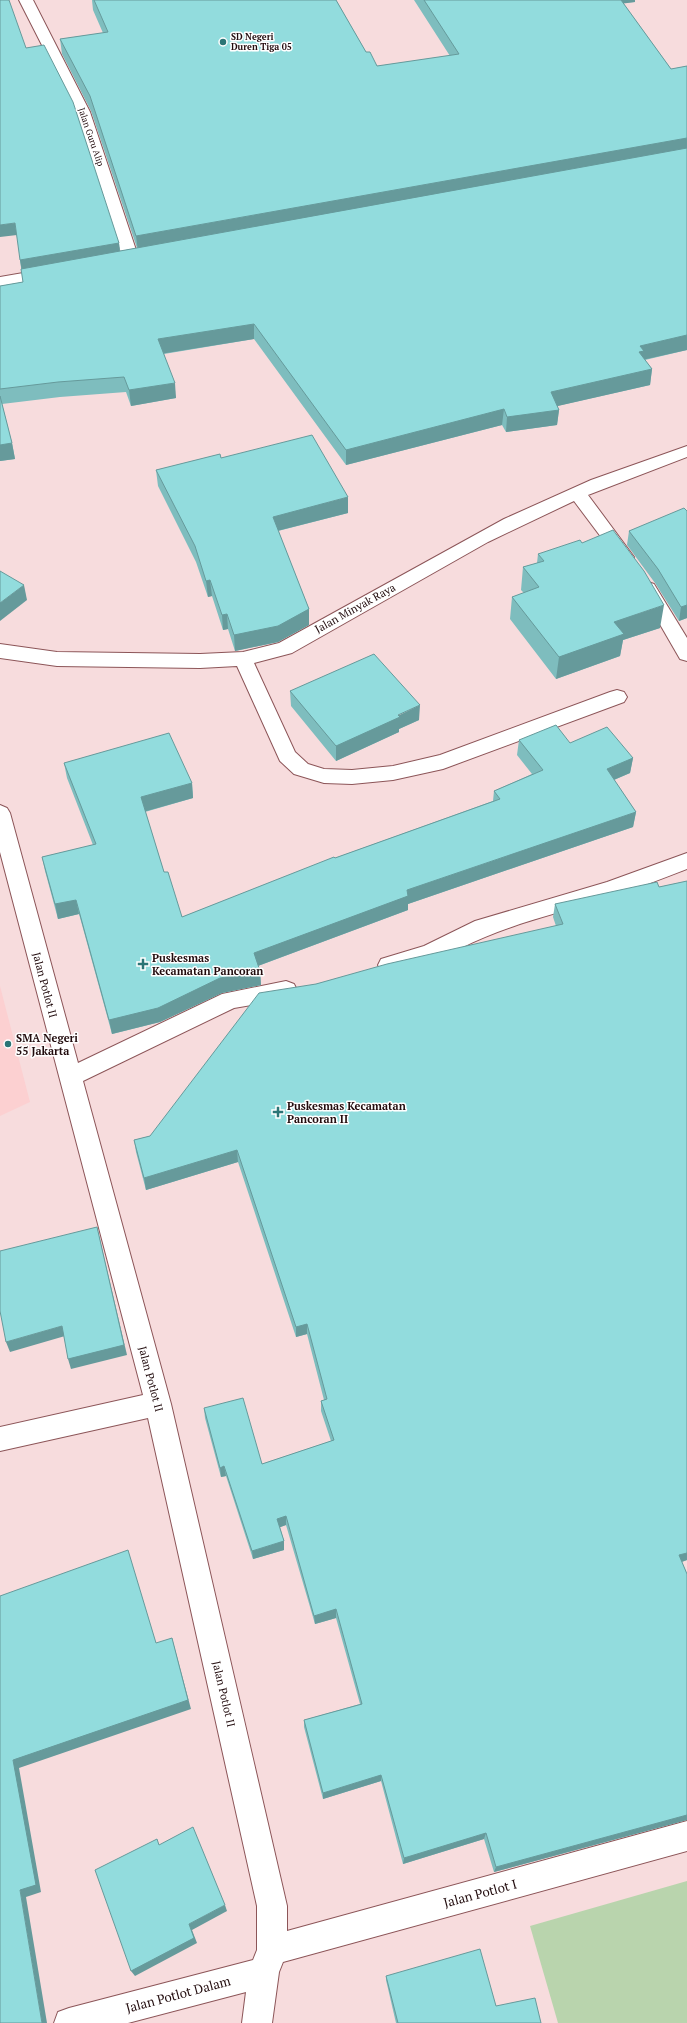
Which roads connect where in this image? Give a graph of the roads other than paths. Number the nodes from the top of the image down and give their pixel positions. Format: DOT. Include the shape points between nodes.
graph roads {
  1 [pos="26,0"];
  2 [pos="146,256"];
  3 [pos="130,259"];
  4 [pos="115,262"];
  5 [pos="69,270"];
  6 [pos="0,282"];
  7 [pos="687,451"];
  8 [pos="578,493"];
  9 [pos="0,651"];
  10 [pos="687,654"];
  11 [pos="243,659"];
  12 [pos="617,697"];
  13 [pos="0,813"];
  14 [pos="687,861"];
  15 [pos="374,970"];
  16 [pos="308,987"];
  17 [pos="70,1077"];
  18 [pos="158,1404"];
  19 [pos="0,1438"];
  20 [pos="687,1836"];
  21 [pos="268,1961"];
  22 [pos="69,2023"];
  23 [pos="257,2023"];
  1 -- 3 [label="street, Jalan Guru Alip" via="83,112"];
  2 -- 3 [label="street"];
  3 -- 4 [label="street"];
  5 -- 6 [label="street"];
  7 -- 8 [label="street, Jalan Minyak Raya"];
  8 -- 10 [label="street" via="637,573"];
  8 -- 11 [label="street, Jalan Minyak Raya" via="511,522 285,648"];
  9 -- 11 [label="street, Jalan Minyak Raya" via="57,659"];
  11 -- 12 [label="street" via="287,756 301,769 324,776 352,777 394,773 443,762"];
  13 -- 17 [label="street, Jalan Potlot II"];
  14 -- 15 [label="street" via="611,889 483,927 432,952"];
  16 -- 17 [label="street" via="230,1000"];
  17 -- 18 [label="street, Jalan Potlot II"];
  18 -- 19 [label="street"];
  18 -- 21 [label="street, Jalan Potlot II" via="272,1906"];
  20 -- 21 [label="street, Jalan Potlot I"];
  21 -- 22 [label="street, Jalan Potlot Dalam"];
  21 -- 23 [label="street, Jalan Potlot II"];
}
